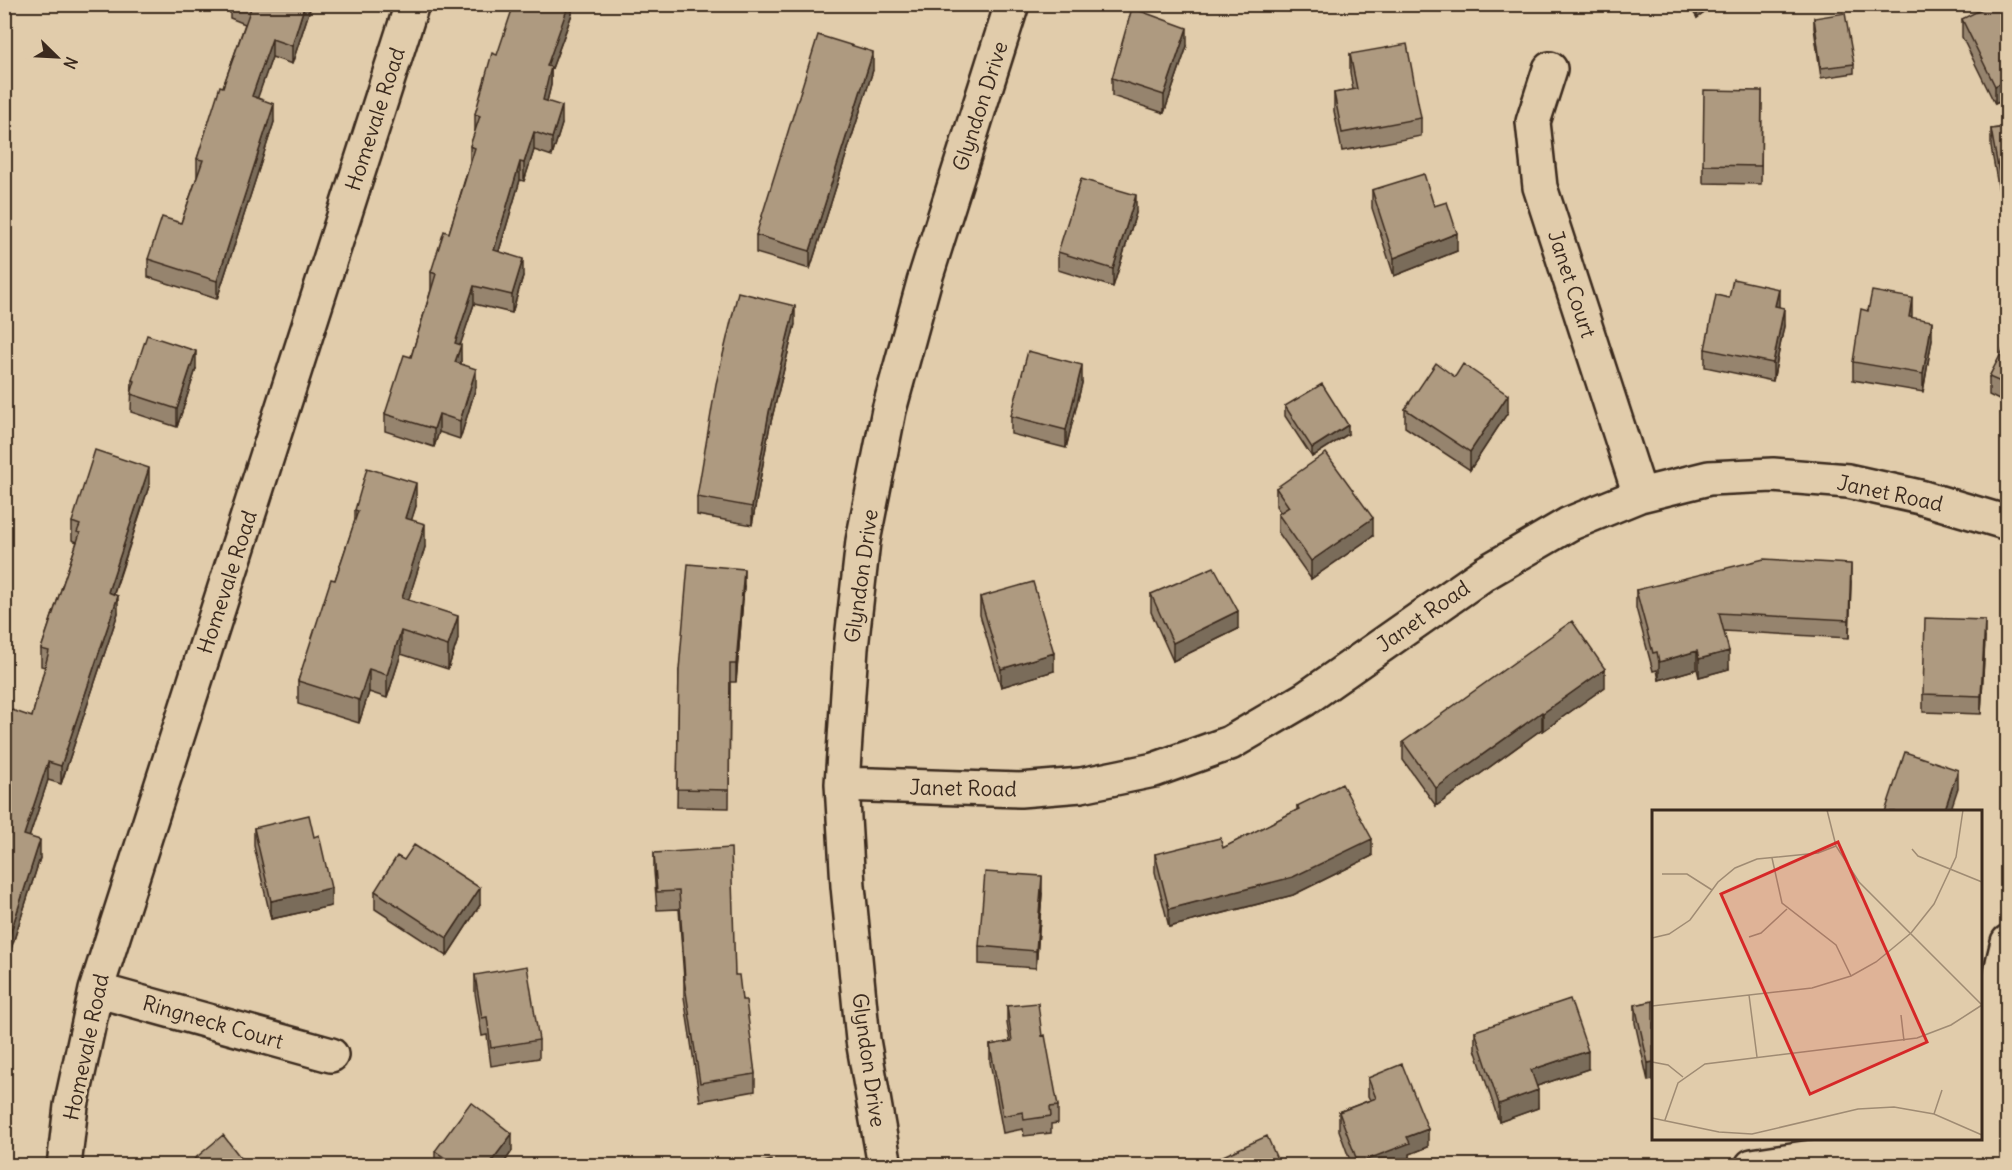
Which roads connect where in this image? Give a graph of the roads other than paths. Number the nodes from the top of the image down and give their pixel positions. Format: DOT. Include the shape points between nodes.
graph roads {
  1 [pos="412,4"];
  2 [pos="1012,4"];
  3 [pos="1551,69"];
  4 [pos="1640,495"];
  5 [pos="2007,523"];
  6 [pos="842,784"];
  7 [pos="2007,942"];
  8 [pos="96,990"];
  9 [pos="331,1055"];
  10 [pos="1998,1145"];
  11 [pos="64,1166"];
  12 [pos="885,1166"];
  13 [pos="1752,1166"];
  1 -- 8 [label="street, Homevale Road"];
  2 -- 6 [label="street, Glyndon Drive" via="924,282 889,410 863,541 850,648"];
  3 -- 4 [label="street, Janet Court" via="1533,122 1540,187"];
  4 -- 5 [label="street, Janet Road" via="1709,478 1773,475 1848,481"];
  4 -- 6 [label="street, Janet Road" via="1569,524 1485,573 1305,699 1230,743 1154,770 1081,785 1020,790"];
  6 -- 12 [label="street, Glyndon Drive" via="863,1040"];
  7 -- 10 [label="street" via="1990,1048"];
  8 -- 9 [label="street, Ringneck Court"];
  8 -- 11 [label="street, Homevale Road" via="71,1106"];
  10 -- 13 [label="street" via="1845,1152"];
}
